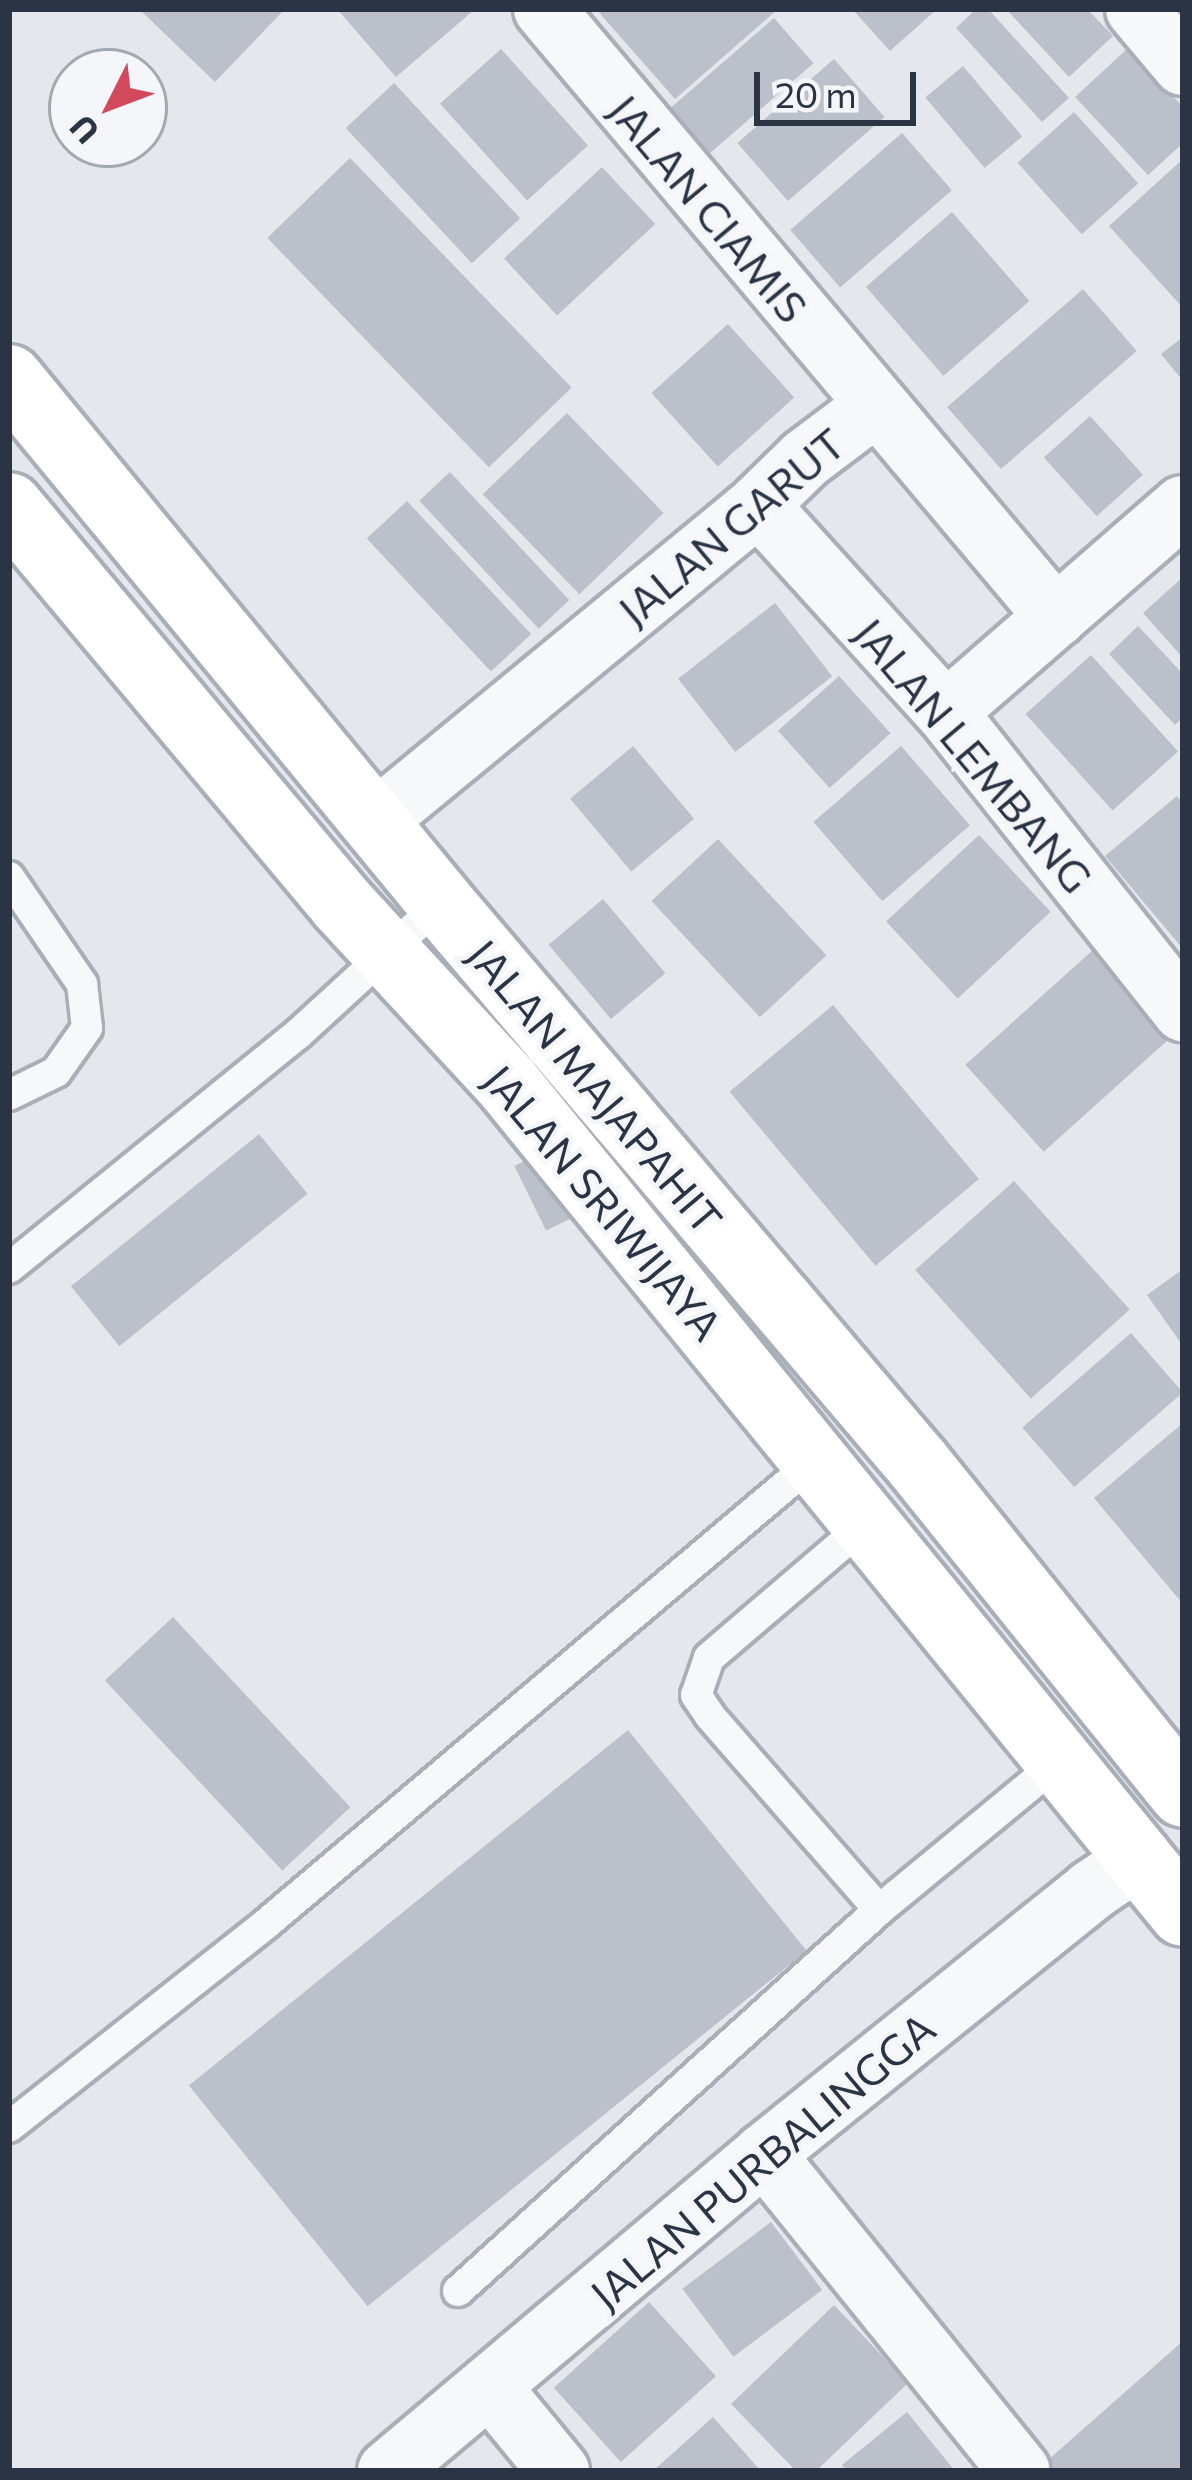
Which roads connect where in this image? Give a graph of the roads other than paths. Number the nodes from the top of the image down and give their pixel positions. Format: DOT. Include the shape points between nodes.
graph roads {
  1 [pos="544,9"];
  2 [pos="1136,9"];
  3 [pos="1183,65"];
  4 [pos="9,378"];
  5 [pos="874,407"];
  6 [pos="9,506"];
  7 [pos="758,506"];
  8 [pos="1183,506"];
  9 [pos="1056,617"];
  10 [pos="946,712"];
  11 [pos="374,822"];
  12 [pos="9,877"];
  13 [pos="441,903"];
  14 [pos="389,953"];
  15 [pos="494,965"];
  16 [pos="1183,1011"];
  17 [pos="445,1013"];
  18 [pos="9,1095"];
  19 [pos="9,1268"];
  20 [pos="818,1459"];
  21 [pos="868,1522"];
  22 [pos="1060,1761"];
  23 [pos="1183,1794"];
  24 [pos="1141,1857"];
  25 [pos="879,1910"];
  26 [pos="1183,1912"];
  27 [pos="9,2127"];
  28 [pos="764,2154"];
  29 [pos="458,2290"];
  30 [pos="490,2387"];
  31 [pos="388,2471"];
  32 [pos="559,2471"];
  33 [pos="1020,2471"];
  1 -- 5 [label="street, JALAN CIAMIS"];
  2 -- 3 [label="street"];
  4 -- 11 [label="main road, JALAN MAJAPAHIT"];
  5 -- 7 [label="street, JALAN GARUT"];
  5 -- 9 [label="street, JALAN GARUT"];
  6 -- 14 [label="main road, JALAN SRIWIJAYA"];
  7 -- 10 [label="street, JALAN LEMBANG"];
  7 -- 11 [label="street, JALAN GARUT"];
  8 -- 9 [label="street"];
  9 -- 10 [label="street"];
  10 -- 16 [label="street, JALAN LEMBANG"];
  11 -- 13 [label="main road, JALAN MAJAPAHIT"];
  12 -- 18 [label="lane" via="82,984 87,1028 56,1072"];
  13 -- 14 [label="lane"];
  13 -- 15 [label="main road, JALAN MAJAPAHIT"];
  14 -- 17 [label="main road, JALAN SRIWIJAYA"];
  14 -- 19 [label="lane"];
  15 -- 17 [label="main road"];
  15 -- 23 [label="main road, JALAN MAJAPAHIT" via="919,1464"];
  17 -- 20 [label="main road, JALAN SRIWIJAYA"];
  20 -- 21 [label="main road, JALAN SRIWIJAYA"];
  20 -- 27 [label="lane" via="267,1922"];
  21 -- 22 [label="main road, JALAN SRIWIJAYA"];
  21 -- 25 [label="lane" via="709,1658 696,1695"];
  22 -- 24 [label="main road, JALAN SRIWIJAYA"];
  22 -- 25 [label="lane"];
  24 -- 26 [label="main road, JALAN SRIWIJAYA"];
  24 -- 28 [label="street, JALAN PURBALINGGA"];
  25 -- 29 [label="lane"];
  28 -- 30 [label="street, JALAN PURBALINGGA"];
  28 -- 33 [label="street"];
  30 -- 31 [label="street, JALAN PURBALINGGA"];
  30 -- 32 [label="street"];
}
